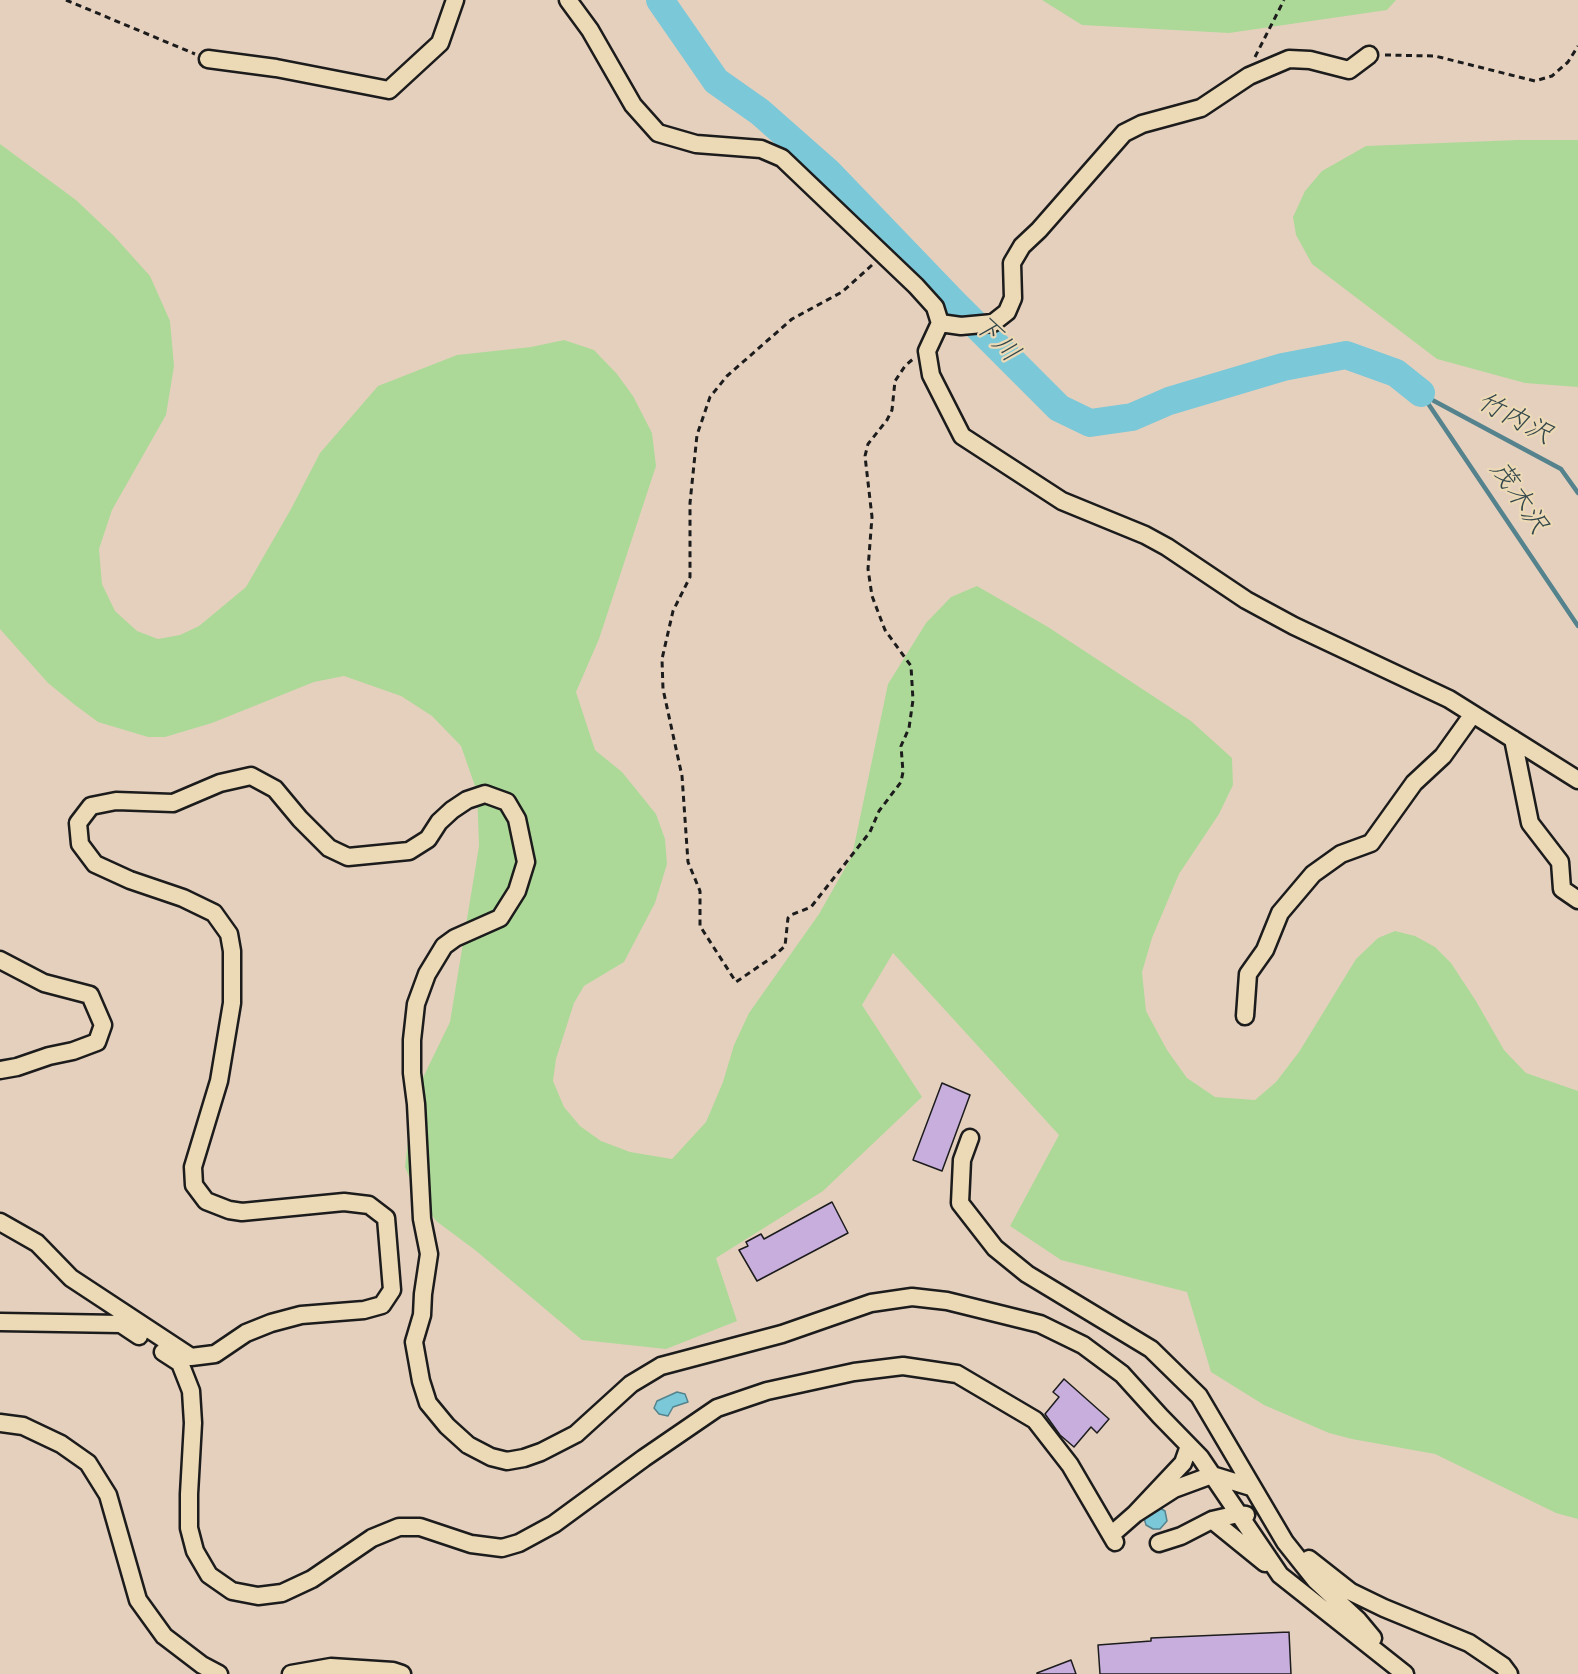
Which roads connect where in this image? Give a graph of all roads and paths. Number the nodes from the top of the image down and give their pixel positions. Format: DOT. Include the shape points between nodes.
graph roads {
  1 [pos="66,0"];
  2 [pos="455,0"];
  3 [pos="568,0"];
  4 [pos="1284,0"];
  5 [pos="1578,46"];
  6 [pos="1369,55"];
  7 [pos="208,59"];
  8 [pos="1249,76"];
  9 [pos="882,252"];
  10 [pos="940,323"];
  11 [pos="927,351"];
  12 [pos="1473,714"];
  13 [pos="1513,739"];
  14 [pos="1578,780"];
  15 [pos="1578,900"];
  16 [pos="0,960"];
  17 [pos="1245,1016"];
  18 [pos="0,1070"];
  19 [pos="970,1138"];
  20 [pos="0,1222"];
  21 [pos="0,1322"];
  22 [pos="0,1424"];
  23 [pos="1189,1446"];
  24 [pos="1212,1475"];
  25 [pos="1251,1487"];
  26 [pos="1135,1514"];
  27 [pos="1238,1514"];
  28 [pos="1212,1520"];
  29 [pos="1271,1520"];
  30 [pos="1159,1543"];
  31 [pos="1280,1575"];
  32 [pos="1392,1662"];
  33 [pos="219,1674"];
  34 [pos="291,1674"];
  35 [pos="402,1674"];
  36 [pos="1406,1674"];
  37 [pos="1509,1674"];
  1 -- 7 [label="path"];
  2 -- 7 [label="street" via="440,43 389,90"];
  3 -- 9 [label="street" via="633,105 658,133 696,144 761,149 783,158"];
  4 -- 8 [label="path"];
  5 -- 6 [label="path" via="1552,76 1535,81 1435,56"];
  6 -- 8 [label="street" via="1349,70 1289,59"];
  8 -- 10 [label="street" via="1201,108 1142,124 1124,133 1022,246 1012,263 1013,298 1007,312 993,323"];
  9 -- 10 [label="street" via="935,307"];
  9 -- 11 [label="path" via="842,292 792,319 727,376 710,397 697,435 690,503 690,577 673,610 662,658 663,689 682,776 688,862 700,891 700,926 736,982 785,946 788,918 811,908 870,832 879,811 901,782 901,746 914,700 911,666 885,630 872,596 868,569 872,517 866,456 868,444 892,410 895,381 905,366"];
  10 -- 11 [label="street"];
  11 -- 12 [label="street" via="931,375 962,435 1062,501 1144,535 1245,600"];
  12 -- 13 [label="street"];
  12 -- 17 [label="street" via="1443,756 1414,783 1371,843 1341,854 1313,874 1280,913 1265,950 1248,974"];
  13 -- 14 [label="street"];
  13 -- 15 [label="street" via="1530,823 1560,862 1562,889"];
  16 -- 18 [label="street" via="44,983 90,995 103,1025 97,1042"];
  19 -- 25 [label="street" via="962,1160 960,1203 995,1248 1027,1274 1151,1349 1198,1396"];
  20 -- 23 [label="street" via="37,1243 71,1278 191,1357 215,1354 246,1333 271,1323 301,1315 382,1305 392,1290 386,1218 369,1205 344,1202 242,1212 206,1201 194,1185 193,1167 219,1081 232,1004 229,934 214,913 94,864 80,844 78,823 91,806 116,801 173,803 220,783 251,776 275,789 328,848 348,857 409,851 428,839 452,810 485,794 507,802 517,819 526,862 517,891 500,918 444,946 427,974 416,1004 412,1040 422,1219 429,1254 422,1315 414,1342 428,1403 468,1446 507,1461 541,1452 576,1434 631,1384 661,1366 782,1335 871,1303 912,1297 946,1301 1040,1324 1083,1345 1122,1374"];
  21 -- 26 [label="street" via="121,1324 180,1363 191,1391 194,1423 189,1528 195,1551 209,1575 232,1591 258,1596 282,1593 312,1579 372,1538 399,1527 420,1527 471,1544 502,1548 519,1544 554,1524 717,1408 767,1391 903,1365 957,1374 1035,1420 1070,1465 1113,1539"];
  22 -- 33 [label="street" via="23,1426 61,1444 88,1463 108,1495 138,1600 164,1636"];
  23 -- 24 [label="street"];
  23 -- 26 [label="street" via="1183,1463"];
  24 -- 25 [label="street"];
  24 -- 26 [label="street" via="1174,1489"];
  24 -- 27 [label="street"];
  25 -- 29 [label="street"];
  27 -- 28 [label="street"];
  27 -- 29 [label="street"];
  27 -- 31 [label="street"];
  28 -- 30 [label="street"];
  28 -- 31 [label="street"];
  29 -- 32 [label="street" via="1316,1581 1358,1620"];
  29 -- 37 [label="street" via="1313,1563 1351,1592 1469,1643"];
  31 -- 32 [label="street"];
  32 -- 36 [label="street"];
  34 -- 35 [label="street" via="331,1667"];
}
